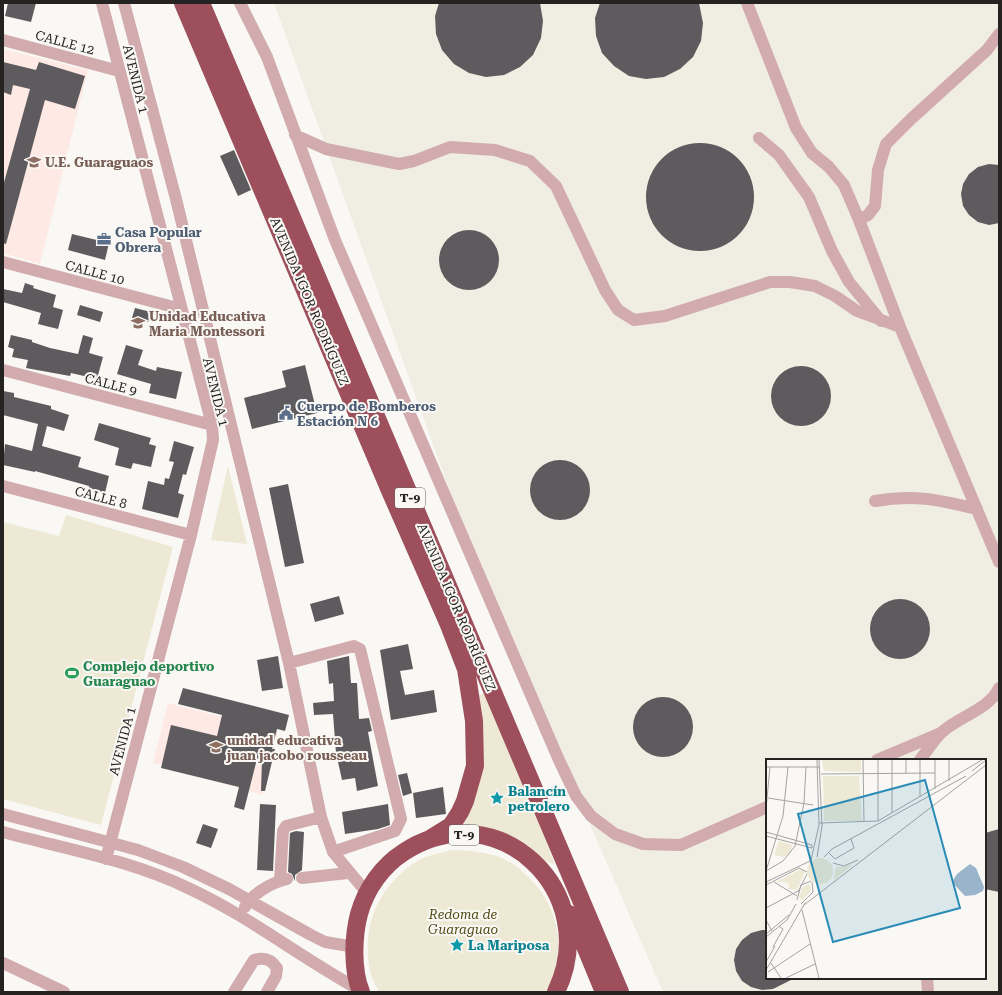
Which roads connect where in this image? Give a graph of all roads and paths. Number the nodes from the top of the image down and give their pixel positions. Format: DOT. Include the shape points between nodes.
graph roads {
  1 [pos="102,3"];
  2 [pos="124,3"];
  3 [pos="183,3"];
  4 [pos="201,3"];
  5 [pos="240,3"];
  6 [pos="747,3"];
  7 [pos="999,34"];
  8 [pos="3,40"];
  9 [pos="119,71"];
  10 [pos="295,135"];
  11 [pos="760,138"];
  12 [pos="859,220"];
  13 [pos="3,262"];
  14 [pos="181,309"];
  15 [pos="881,321"];
  16 [pos="900,328"];
  17 [pos="3,370"];
  18 [pos="212,425"];
  19 [pos="3,486"];
  20 [pos="875,501"];
  21 [pos="977,509"];
  22 [pos="191,535"];
  23 [pos="999,562"];
  24 [pos="289,663"];
  25 [pos="999,688"];
  26 [pos="942,732"];
  27 [pos="879,759"];
  28 [pos="921,759"];
  29 [pos="766,808"];
  30 [pos="3,814"];
  31 [pos="321,817"];
  32 [pos="3,832"];
  33 [pos="554,834"];
  34 [pos="430,839"];
  35 [pos="109,842"];
  36 [pos="333,852"];
  37 [pos="106,859"];
  38 [pos="348,873"];
  39 [pos="302,878"];
  40 [pos="367,893"];
  41 [pos="560,899"];
  42 [pos="249,901"];
  43 [pos="240,915"];
  44 [pos="355,947"];
  45 [pos="3,963"];
  46 [pos="927,979"];
  47 [pos="361,991"];
  48 [pos="64,992"];
  49 [pos="234,992"];
  50 [pos="267,992"];
  51 [pos="556,992"];
  52 [pos="604,992"];
  53 [pos="620,992"];
  54 [pos="928,992"];
  1 -- 9 [label="street, AVENIDA 1"];
  2 -- 24 [label="street" via="176,199"];
  3 -- 34 [label="highway, AVENIDA IGOR RODRÍGUEZ / T-9" via="391,494 450,625 466,669 474,721 475,766 460,812 451,826"];
  4 -- 33 [label="highway, AVENIDA IGOR RODRÍGUEZ / T-9"];
  5 -- 10 [label="street" via="267,57"];
  6 -- 12 [label="street" via="796,128 812,153 844,185"];
  7 -- 12 [label="street" via="987,50 886,144 878,170 875,206 868,215"];
  8 -- 9 [label="street, CALLE 12"];
  9 -- 14 [label="street, AVENIDA 1"];
  10 -- 15 [label="street" via="326,149 399,164 450,147 495,150 530,161 556,186 605,290 618,310 634,320 664,316 770,282 784,282 816,286 857,311"];
  10 -- 29 [label="street" via="335,240 576,796 591,816 614,834 643,844 681,844"];
  11 -- 15 [label="street" via="779,155 809,197 832,251 849,282"];
  12 -- 16 [label="street"];
  13 -- 14 [label="street, CALLE 10"];
  14 -- 18 [label="street, AVENIDA 1"];
  15 -- 16 [label="street"];
  16 -- 21 [label="street"];
  17 -- 18 [label="street, CALLE 9"];
  18 -- 22 [label="street, AVENIDA 1" via="213,440"];
  19 -- 22 [label="street, CALLE 8"];
  20 -- 21 [label="street" via="898,497 922,497"];
  21 -- 23 [label="street"];
  22 -- 35 [label="street, AVENIDA 1"];
  24 -- 31 [label="street"];
  24 -- 36 [label="street" via="354,646 360,649 401,819 395,831"];
  25 -- 26 [label="street" via="996,694 972,713"];
  26 -- 27 [label="street"];
  26 -- 28 [label="street"];
  30 -- 35 [label="street"];
  31 -- 36 [label="street"];
  31 -- 42 [label="street" via="286,826 283,831 284,880 269,886"];
  32 -- 37 [label="street"];
  33 -- 41 [label="highway, AVENIDA IGOR RODRÍGUEZ / T-9" via="560,874"];
  33 -- 53 [label="highway, AVENIDA IGOR RODRÍGUEZ / T-9"];
  34 -- 40 [label="highway, T-9" via="396,857 382,870"];
  34 -- 41 [label="highway, T-9" via="468,834 506,843 537,865 550,880"];
  35 -- 37 [label="street, AVENIDA 1"];
  35 -- 42 [label="street" via="183,867"];
  36 -- 38 [label="street"];
  37 -- 43 [label="street" via="162,876"];
  38 -- 39 [label="street"];
  38 -- 40 [label="street"];
  40 -- 44 [label="highway, T-9" via="357,925"];
  41 -- 51 [label="highway, T-9" via="567,920 569,940 567,960"];
  41 -- 52 [label="highway, T-9" via="578,928"];
  42 -- 43 [label="street"];
  42 -- 44 [label="street" via="326,942"];
  43 -- 47 [label="street"];
  44 -- 47 [label="highway, T-9"];
  45 -- 48 [label="street"];
  46 -- 54 [label="street"];
  49 -- 50 [label="street" via="254,960 261,958 270,960 277,968 276,976"];
}
